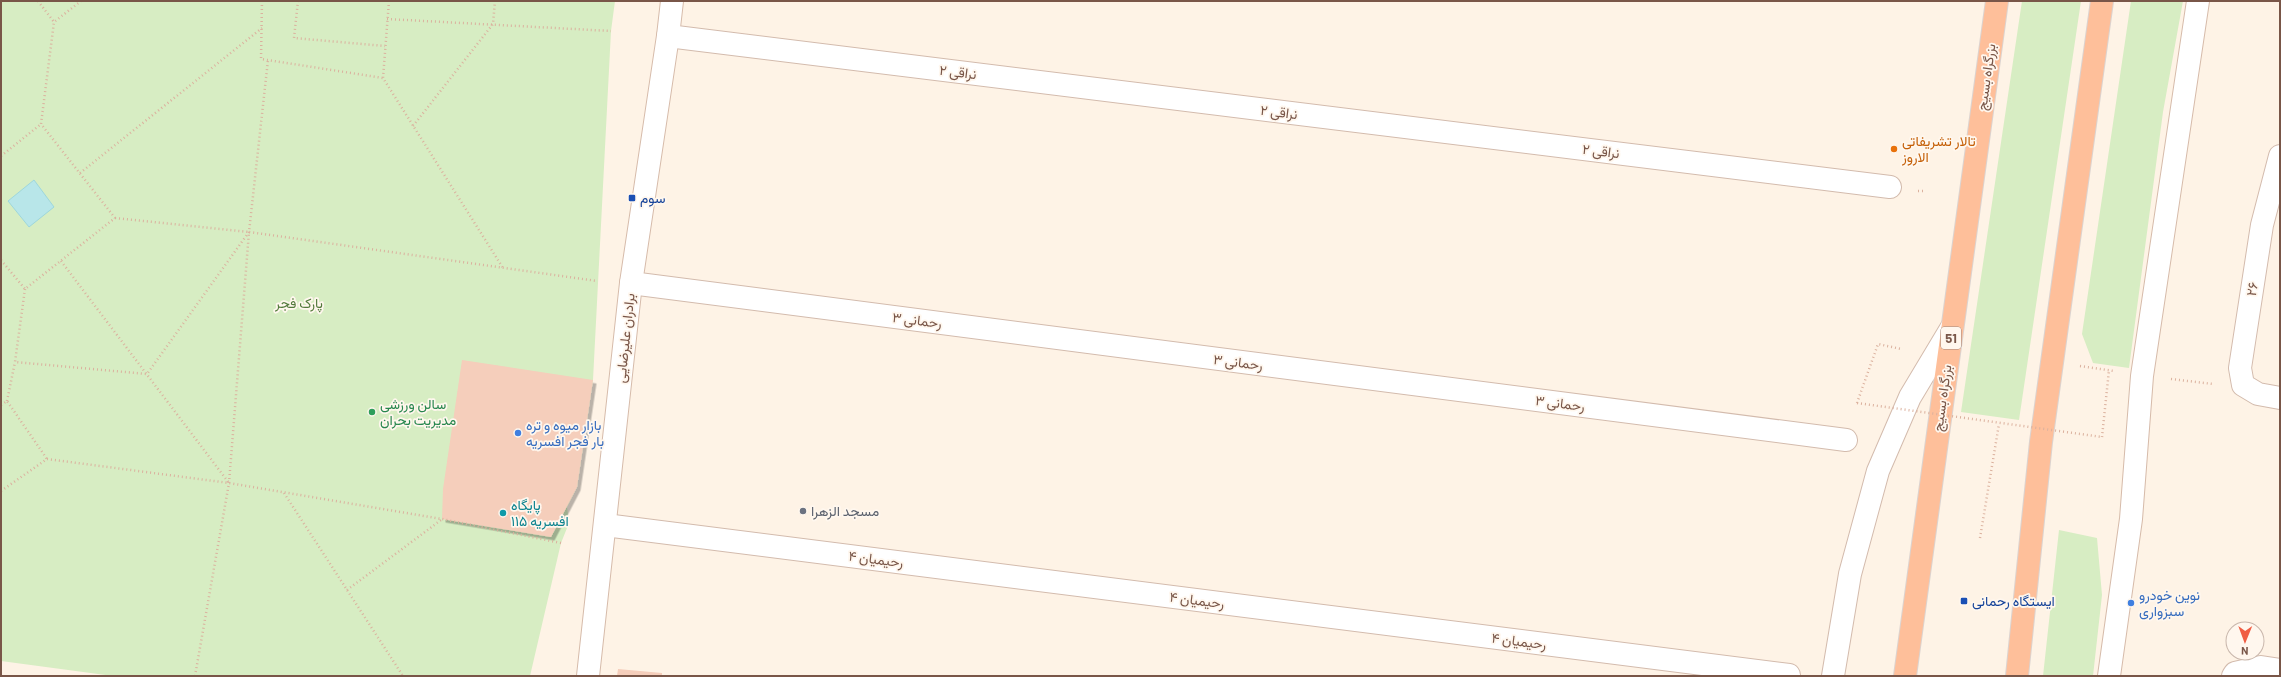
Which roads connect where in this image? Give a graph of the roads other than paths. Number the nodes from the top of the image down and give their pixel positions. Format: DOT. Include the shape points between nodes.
graph roads {
  1 [pos="672,1"];
  2 [pos="1997,1"];
  3 [pos="2102,1"];
  4 [pos="2198,1"];
  5 [pos="668,36"];
  6 [pos="2280,156"];
  7 [pos="1890,187"];
  8 [pos="631,283"];
  9 [pos="1952,327"];
  10 [pos="2280,398"];
  11 [pos="1846,440"];
  12 [pos="605,525"];
  13 [pos="2280,670"];
  14 [pos="1789,675"];
  15 [pos="588,676"];
  16 [pos="1833,676"];
  17 [pos="1905,676"];
  18 [pos="2017,676"];
  19 [pos="2109,676"];
  20 [pos="2233,676"];
  1 -- 5 [label="street, برادران علیرضایی"];
  2 -- 9 [label="highway, بزرگراه بسیج / 51"];
  3 -- 18 [label="highway" via="2041,442"];
  4 -- 19 [label="street" via="2142,376 2131,519"];
  5 -- 7 [label="street, نراقی ۲"];
  5 -- 8 [label="street, برادران علیرضایی"];
  6 -- 10 [label="street, ۲۶" via="2262,225 2240,368 2243,385 2258,394"];
  8 -- 11 [label="street, رحمانی ۳"];
  8 -- 12 [label="street, برادران علیرضایی"];
  9 -- 16 [label="street" via="1910,397 1878,471 1850,574"];
  9 -- 17 [label="highway, بزرگراه بسیج / 51"];
  12 -- 14 [label="street, رحیمیان ۴"];
  12 -- 15 [label="street, برادران علیرضایی"];
  13 -- 20 [label="street" via="2261,667 2235,673"];
}
